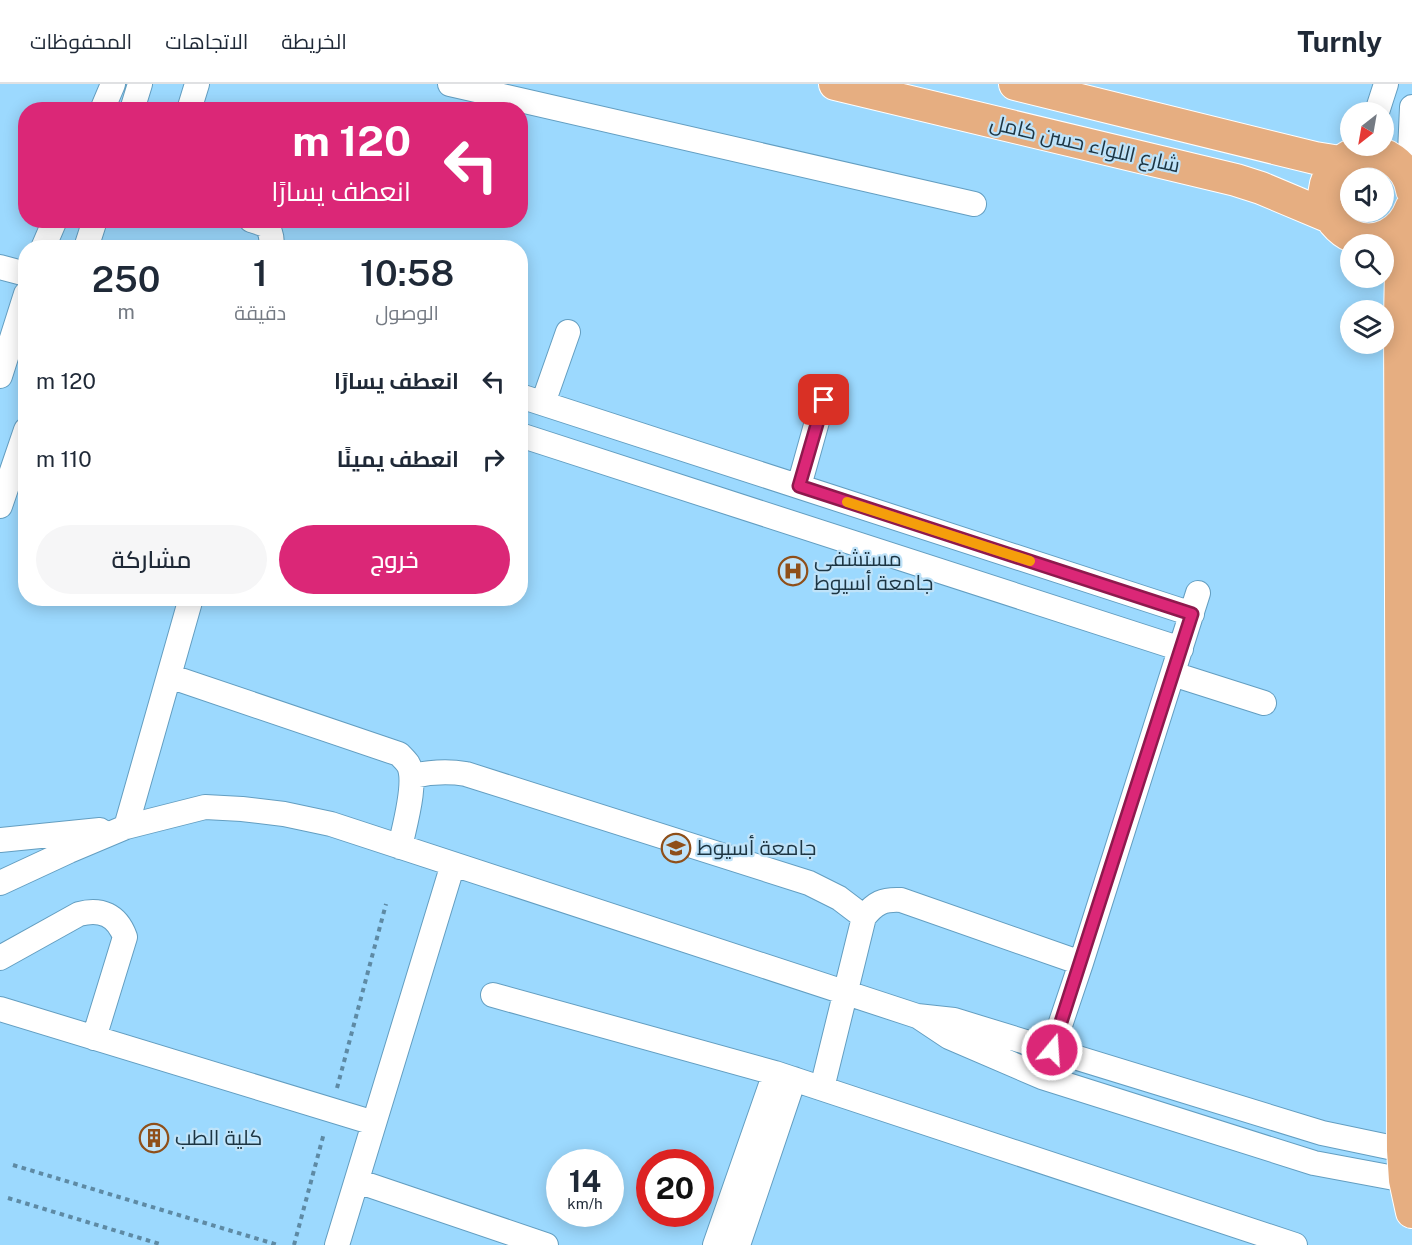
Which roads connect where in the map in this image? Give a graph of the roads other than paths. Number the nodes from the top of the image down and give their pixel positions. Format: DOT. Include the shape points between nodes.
graph roads {
  1 [pos="113,84"];
  2 [pos="140,84"];
  3 [pos="197,84"];
  4 [pos="450,84"];
  5 [pos="835,84"];
  6 [pos="1015,84"];
  7 [pos="1386,84"];
  8 [pos="105,102"];
  9 [pos="134,102"];
  10 [pos="191,102"];
  11 [pos="1380,102"];
  12 [pos="1412,107"];
  13 [pos="1340,155"];
  14 [pos="1353,156"];
  15 [pos="1386,156"];
  16 [pos="1411,188"];
  17 [pos="974,204"];
  18 [pos="1345,232"];
  19 [pos="0,267"];
  20 [pos="18,272"];
  21 [pos="1385,288"];
  22 [pos="18,319"];
  23 [pos="1400,319"];
  24 [pos="568,332"];
  25 [pos="0,376"];
  26 [pos="532,399"];
  27 [pos="824,400"];
  28 [pos="528,438"];
  29 [pos="18,453"];
  30 [pos="799,486"];
  31 [pos="0,506"];
  32 [pos="189,606"];
  33 [pos="1181,649"];
  34 [pos="1173,674"];
  35 [pos="169,676"];
  36 [pos="1264,703"];
  37 [pos="413,776"];
  38 [pos="126,827"];
  39 [pos="0,840"];
  40 [pos="400,847"];
  41 [pos="453,864"];
  42 [pos="0,883"];
  43 [pos="864,917"];
  44 [pos="0,957"];
  45 [pos="1081,963"];
  46 [pos="845,993"];
  47 [pos="493,995"];
  48 [pos="0,1010"];
  49 [pos="916,1016"];
  50 [pos="94,1038"];
  51 [pos="1052,1050"];
  52 [pos="785,1076"];
  53 [pos="1042,1077"];
  54 [pos="1138,1077"];
  55 [pos="822,1088"];
  56 [pos="1131,1105"];
  57 [pos="1278,1120"];
  58 [pos="374,1123"];
  59 [pos="1269,1149"];
  60 [pos="1408,1165"];
  61 [pos="357,1181"];
  62 [pos="1412,1212"];
  63 [pos="338,1245"];
  64 [pos="546,1245"];
  65 [pos="716,1245"];
  66 [pos="738,1245"];
  67 [pos="1295,1245"];
  1 -- 8 [label="street"];
  2 -- 9 [label="street"];
  3 -- 10 [label="street"];
  4 -- 17 [label="street"];
  5 -- 18 [label="main road, شارع اللواء حسن كامل" via="1236,180 1286,197"];
  6 -- 13 [label="main road, شارع اللواء حسن كامل" via="1315,158"];
  7 -- 11 [label="street"];
  12 -- 16 [label="street"];
  14 -- 18 [label="main road" via="1328,178 1325,188 1324,198"];
  15 -- 16 [label="main road" via="1400,165"];
  16 -- 18 [label="main road" via="1400,226 1389,235 1363,240"];
  16 -- 23 [label="main road" via="1401,271"];
  19 -- 20 [label="street"];
  21 -- 23 [label="main road"];
  22 -- 25 [label="street"];
  23 -- 60 [label="main road"];
  24 -- 26 [label="street"];
  26 -- 30 [label="street"];
  27 -- 30 [label="street"];
  28 -- 33 [label="street"];
  29 -- 31 [label="street"];
  30 -- 33 [label="street" via="1195,604"];
  32 -- 35 [label="street"];
  33 -- 34 [label="street"];
  34 -- 36 [label="street"];
  34 -- 45 [label="street"];
  35 -- 37 [label="street" via="399,754"];
  35 -- 38 [label="street"];
  37 -- 40 [label="street"];
  37 -- 43 [label="street" via="447,771 466,774 809,883 839,898"];
  38 -- 39 [label="street"];
  38 -- 40 [label="street" via="204,807 242,809 331,824"];
  38 -- 42 [label="street"];
  40 -- 41 [label="street"];
  41 -- 46 [label="street"];
  41 -- 58 [label="street"];
  43 -- 45 [label="street" via="880,902 901,900"];
  43 -- 46 [label="street"];
  44 -- 50 [label="street" via="89,911 109,916 118,923 125,937"];
  45 -- 51 [label="street"];
  46 -- 49 [label="street"];
  46 -- 55 [label="street"];
  47 -- 52 [label="street"];
  48 -- 50 [label="street"];
  49 -- 51 [label="street" via="954,1020"];
  49 -- 53 [label="street" via="949,1037"];
  50 -- 58 [label="street"];
  51 -- 53 [label="street"];
  51 -- 54 [label="street"];
  52 -- 55 [label="street"];
  52 -- 65 [label="street"];
  52 -- 66 [label="street"];
  53 -- 56 [label="street"];
  54 -- 56 [label="street"];
  54 -- 57 [label="street"];
  55 -- 67 [label="street"];
  56 -- 59 [label="street"];
  57 -- 59 [label="street"];
  57 -- 60 [label="street"];
  58 -- 61 [label="street"];
  59 -- 60 [label="street" via="1314,1163"];
  60 -- 62 [label="main road"];
  61 -- 63 [label="street"];
  61 -- 64 [label="street"];
}
